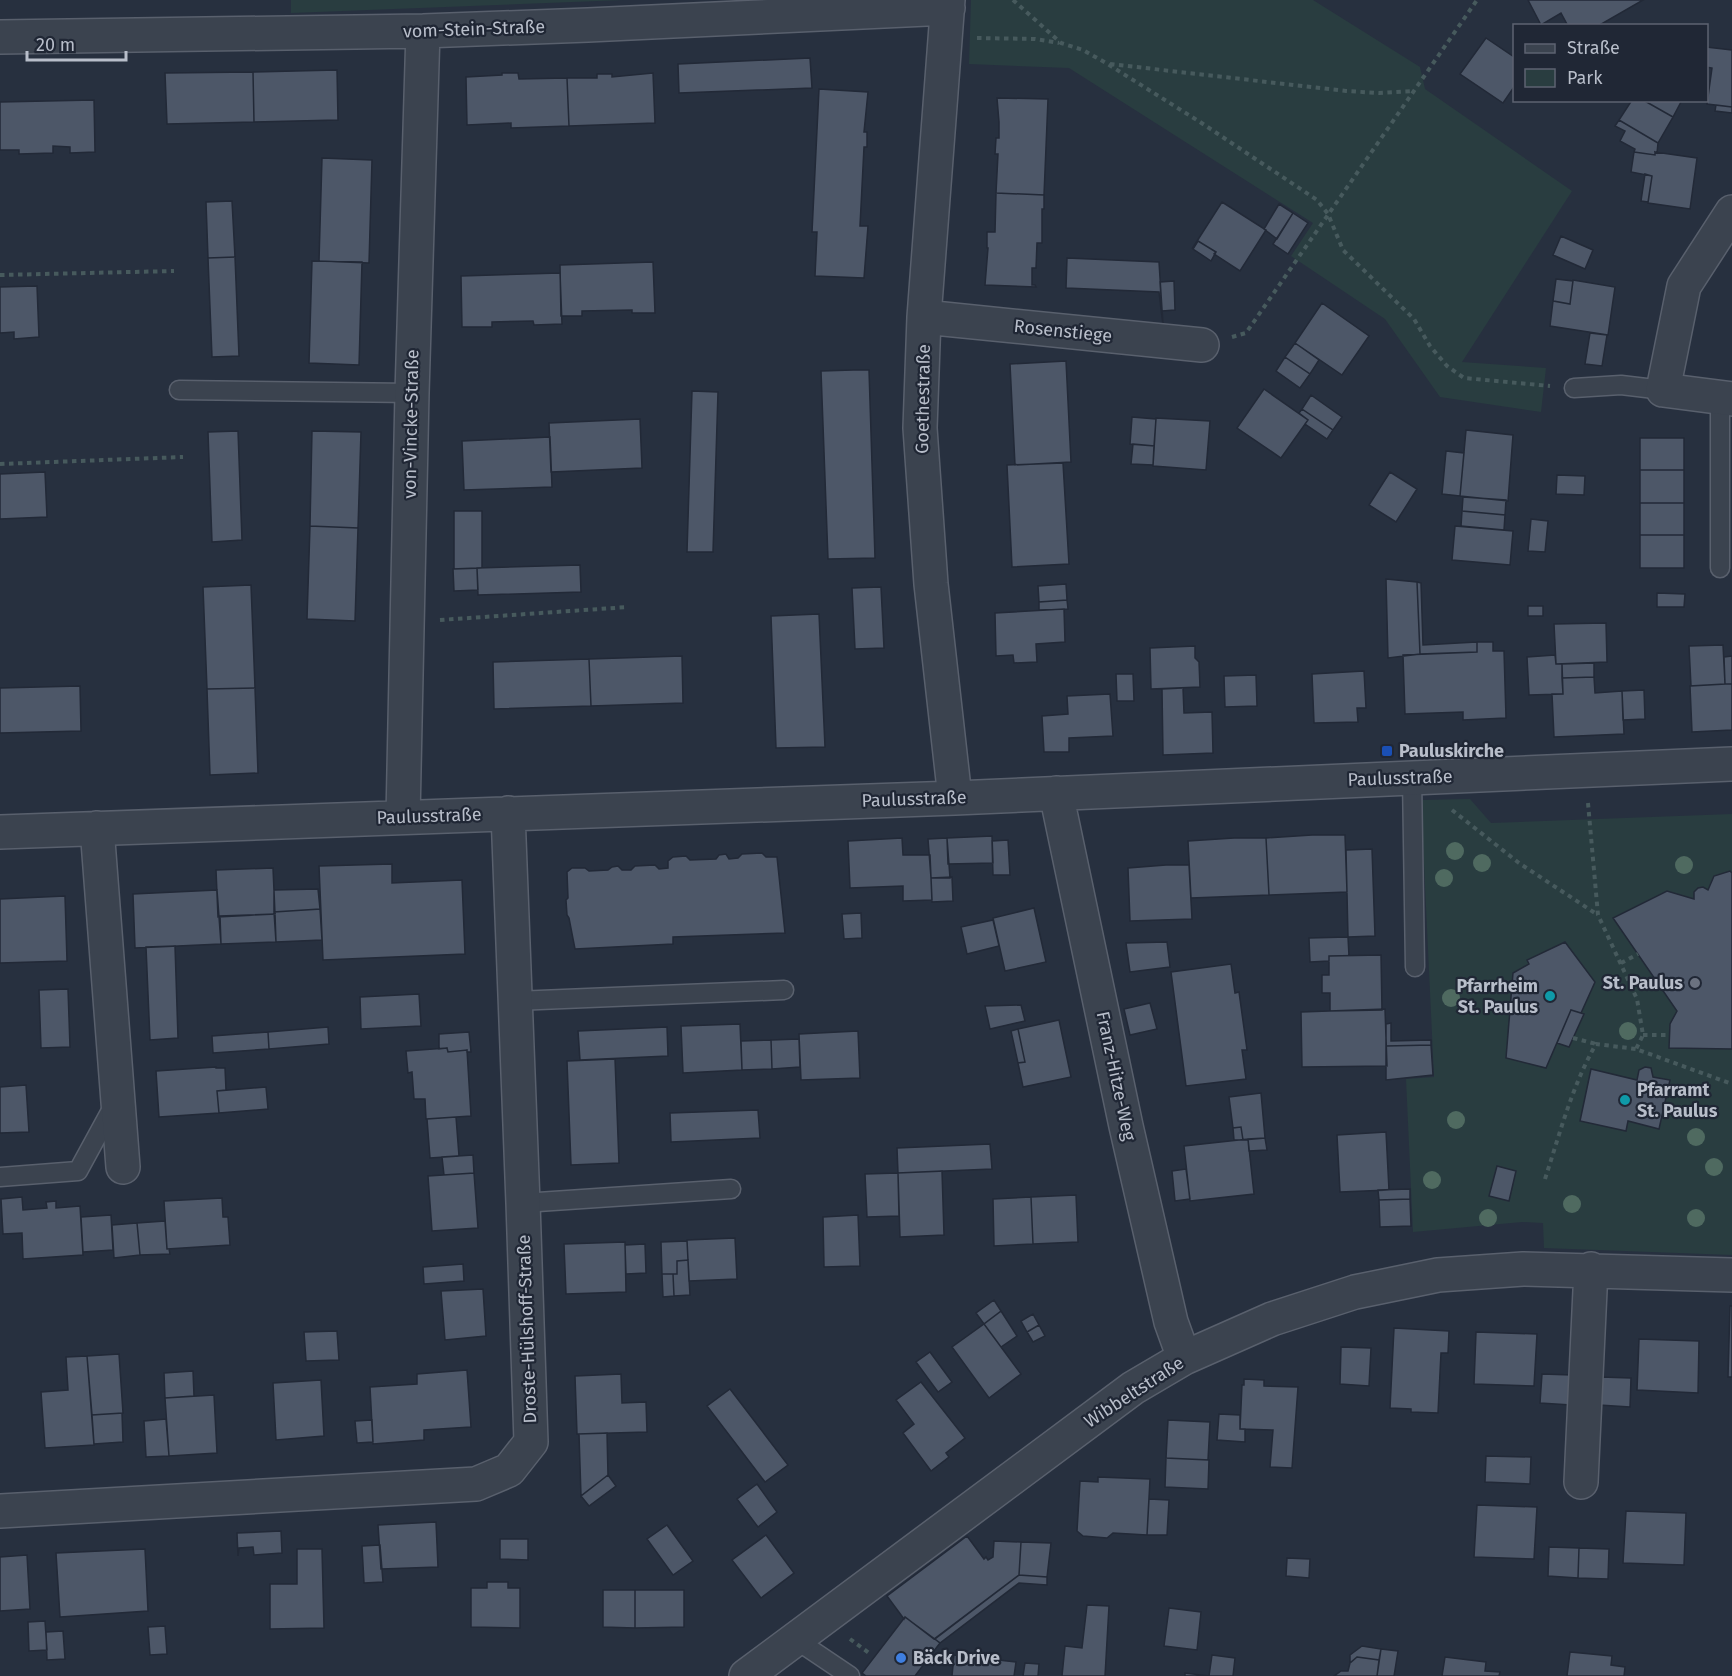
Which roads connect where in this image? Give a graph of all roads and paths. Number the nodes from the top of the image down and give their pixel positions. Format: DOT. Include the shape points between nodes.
graph roads {
  1 [pos="1013,0"];
  2 [pos="1477,0"];
  3 [pos="948,15"];
  4 [pos="423,31"];
  5 [pos="0,38"];
  6 [pos="1061,43"];
  7 [pos="1106,63"];
  8 [pos="1414,91"];
  9 [pos="1732,212"];
  10 [pos="1328,214"];
  11 [pos="174,271"];
  12 [pos="0,275"];
  13 [pos="924,317"];
  14 [pos="1202,345"];
  15 [pos="1575,388"];
  16 [pos="179,390"];
  17 [pos="1663,390"];
  18 [pos="412,393"];
  19 [pos="1726,398"];
  20 [pos="183,457"];
  21 [pos="0,464"];
  22 [pos="1720,568"];
  23 [pos="628,608"];
  24 [pos="407,622"];
  25 [pos="1732,764"];
  26 [pos="1585,771"];
  27 [pos="1412,778"];
  28 [pos="1056,793"];
  29 [pos="955,798"];
  30 [pos="508,813"];
  31 [pos="403,817"];
  32 [pos="96,828"];
  33 [pos="0,832"];
  34 [pos="1598,915"];
  35 [pos="1638,954"];
  36 [pos="1621,963"];
  37 [pos="1415,967"];
  38 [pos="784,990"];
  39 [pos="515,1001"];
  40 [pos="1643,1035"];
  41 [pos="1670,1035"];
  42 [pos="1573,1038"];
  43 [pos="1596,1044"];
  44 [pos="1636,1049"];
  45 [pos="1732,1084"];
  46 [pos="118,1098"];
  47 [pos="123,1167"];
  48 [pos="0,1177"];
  49 [pos="1545,1179"];
  50 [pos="731,1189"];
  51 [pos="524,1203"];
  52 [pos="1591,1269"];
  53 [pos="1732,1275"];
  54 [pos="1184,1358"];
  55 [pos="1581,1482"];
  56 [pos="0,1511"];
  57 [pos="795,1640"];
  58 [pos="746,1676"];
  59 [pos="850,1676"];
  1 -- 6 [label="path"];
  2 -- 8 [label="path"];
  3 -- 4 [label="street, vom-Stein-Straße"];
  3 -- 6 [label="path"];
  3 -- 13 [label="street, Goethestraße"];
  4 -- 5 [label="street, vom-Stein-Straße"];
  4 -- 18 [label="street, von-Vincke-Straße"];
  6 -- 7 [label="path"];
  7 -- 8 [label="path" via="1346,91"];
  7 -- 10 [label="path" via="1303,189"];
  8 -- 10 [label="path"];
  9 -- 17 [label="street" via="1684,286"];
  10 -- 14 [label="path" via="1246,333"];
  10 -- 15 [label="path" via="1343,250 1414,319 1430,346 1464,378"];
  11 -- 12 [label="path"];
  13 -- 14 [label="street, Rosenstiege"];
  13 -- 29 [label="street, Goethestraße" via="920,428 931,584"];
  15 -- 17 [label="lane" via="1622,385"];
  16 -- 18 [label="lane"];
  17 -- 19 [label="street"];
  18 -- 24 [label="street, von-Vincke-Straße"];
  19 -- 22 [label="lane"];
  20 -- 21 [label="path"];
  23 -- 24 [label="path"];
  24 -- 31 [label="street, von-Vincke-Straße"];
  25 -- 26 [label="street, Paulusstraße"];
  26 -- 27 [label="street, Paulusstraße"];
  26 -- 34 [label="path"];
  27 -- 28 [label="street, Paulusstraße"];
  27 -- 34 [label="path" via="1519,864"];
  27 -- 37 [label="lane"];
  28 -- 29 [label="street, Paulusstraße"];
  28 -- 54 [label="street, Franz-Hitze-Weg" via="1126,1126"];
  29 -- 30 [label="street, Paulusstraße"];
  30 -- 31 [label="street, Paulusstraße"];
  30 -- 39 [label="street, Droste-Hülshoff-Straße"];
  31 -- 32 [label="street, Paulusstraße"];
  32 -- 33 [label="street, Paulusstraße"];
  32 -- 46 [label="street"];
  34 -- 36 [label="path"];
  35 -- 36 [label="path"];
  36 -- 40 [label="path" via="1637,999"];
  38 -- 39 [label="lane"];
  39 -- 51 [label="street, Droste-Hülshoff-Straße"];
  40 -- 41 [label="path"];
  40 -- 44 [label="path"];
  42 -- 43 [label="path"];
  43 -- 44 [label="path"];
  43 -- 49 [label="path" via="1572,1098"];
  44 -- 45 [label="path"];
  46 -- 47 [label="street"];
  46 -- 48 [label="lane" via="78,1172"];
  50 -- 51 [label="lane"];
  51 -- 56 [label="street, Droste-Hülshoff-Straße" via="531,1442 509,1470 476,1484"];
  52 -- 53 [label="street, Wibbeltstraße"];
  52 -- 54 [label="street, Wibbeltstraße" via="1438,1275 1355,1292 1272,1319"];
  52 -- 55 [label="street"];
  54 -- 57 [label="street, Wibbeltstraße" via="1133,1388"];
  57 -- 58 [label="street, Wibbeltstraße"];
  57 -- 59 [label="lane"];
}
